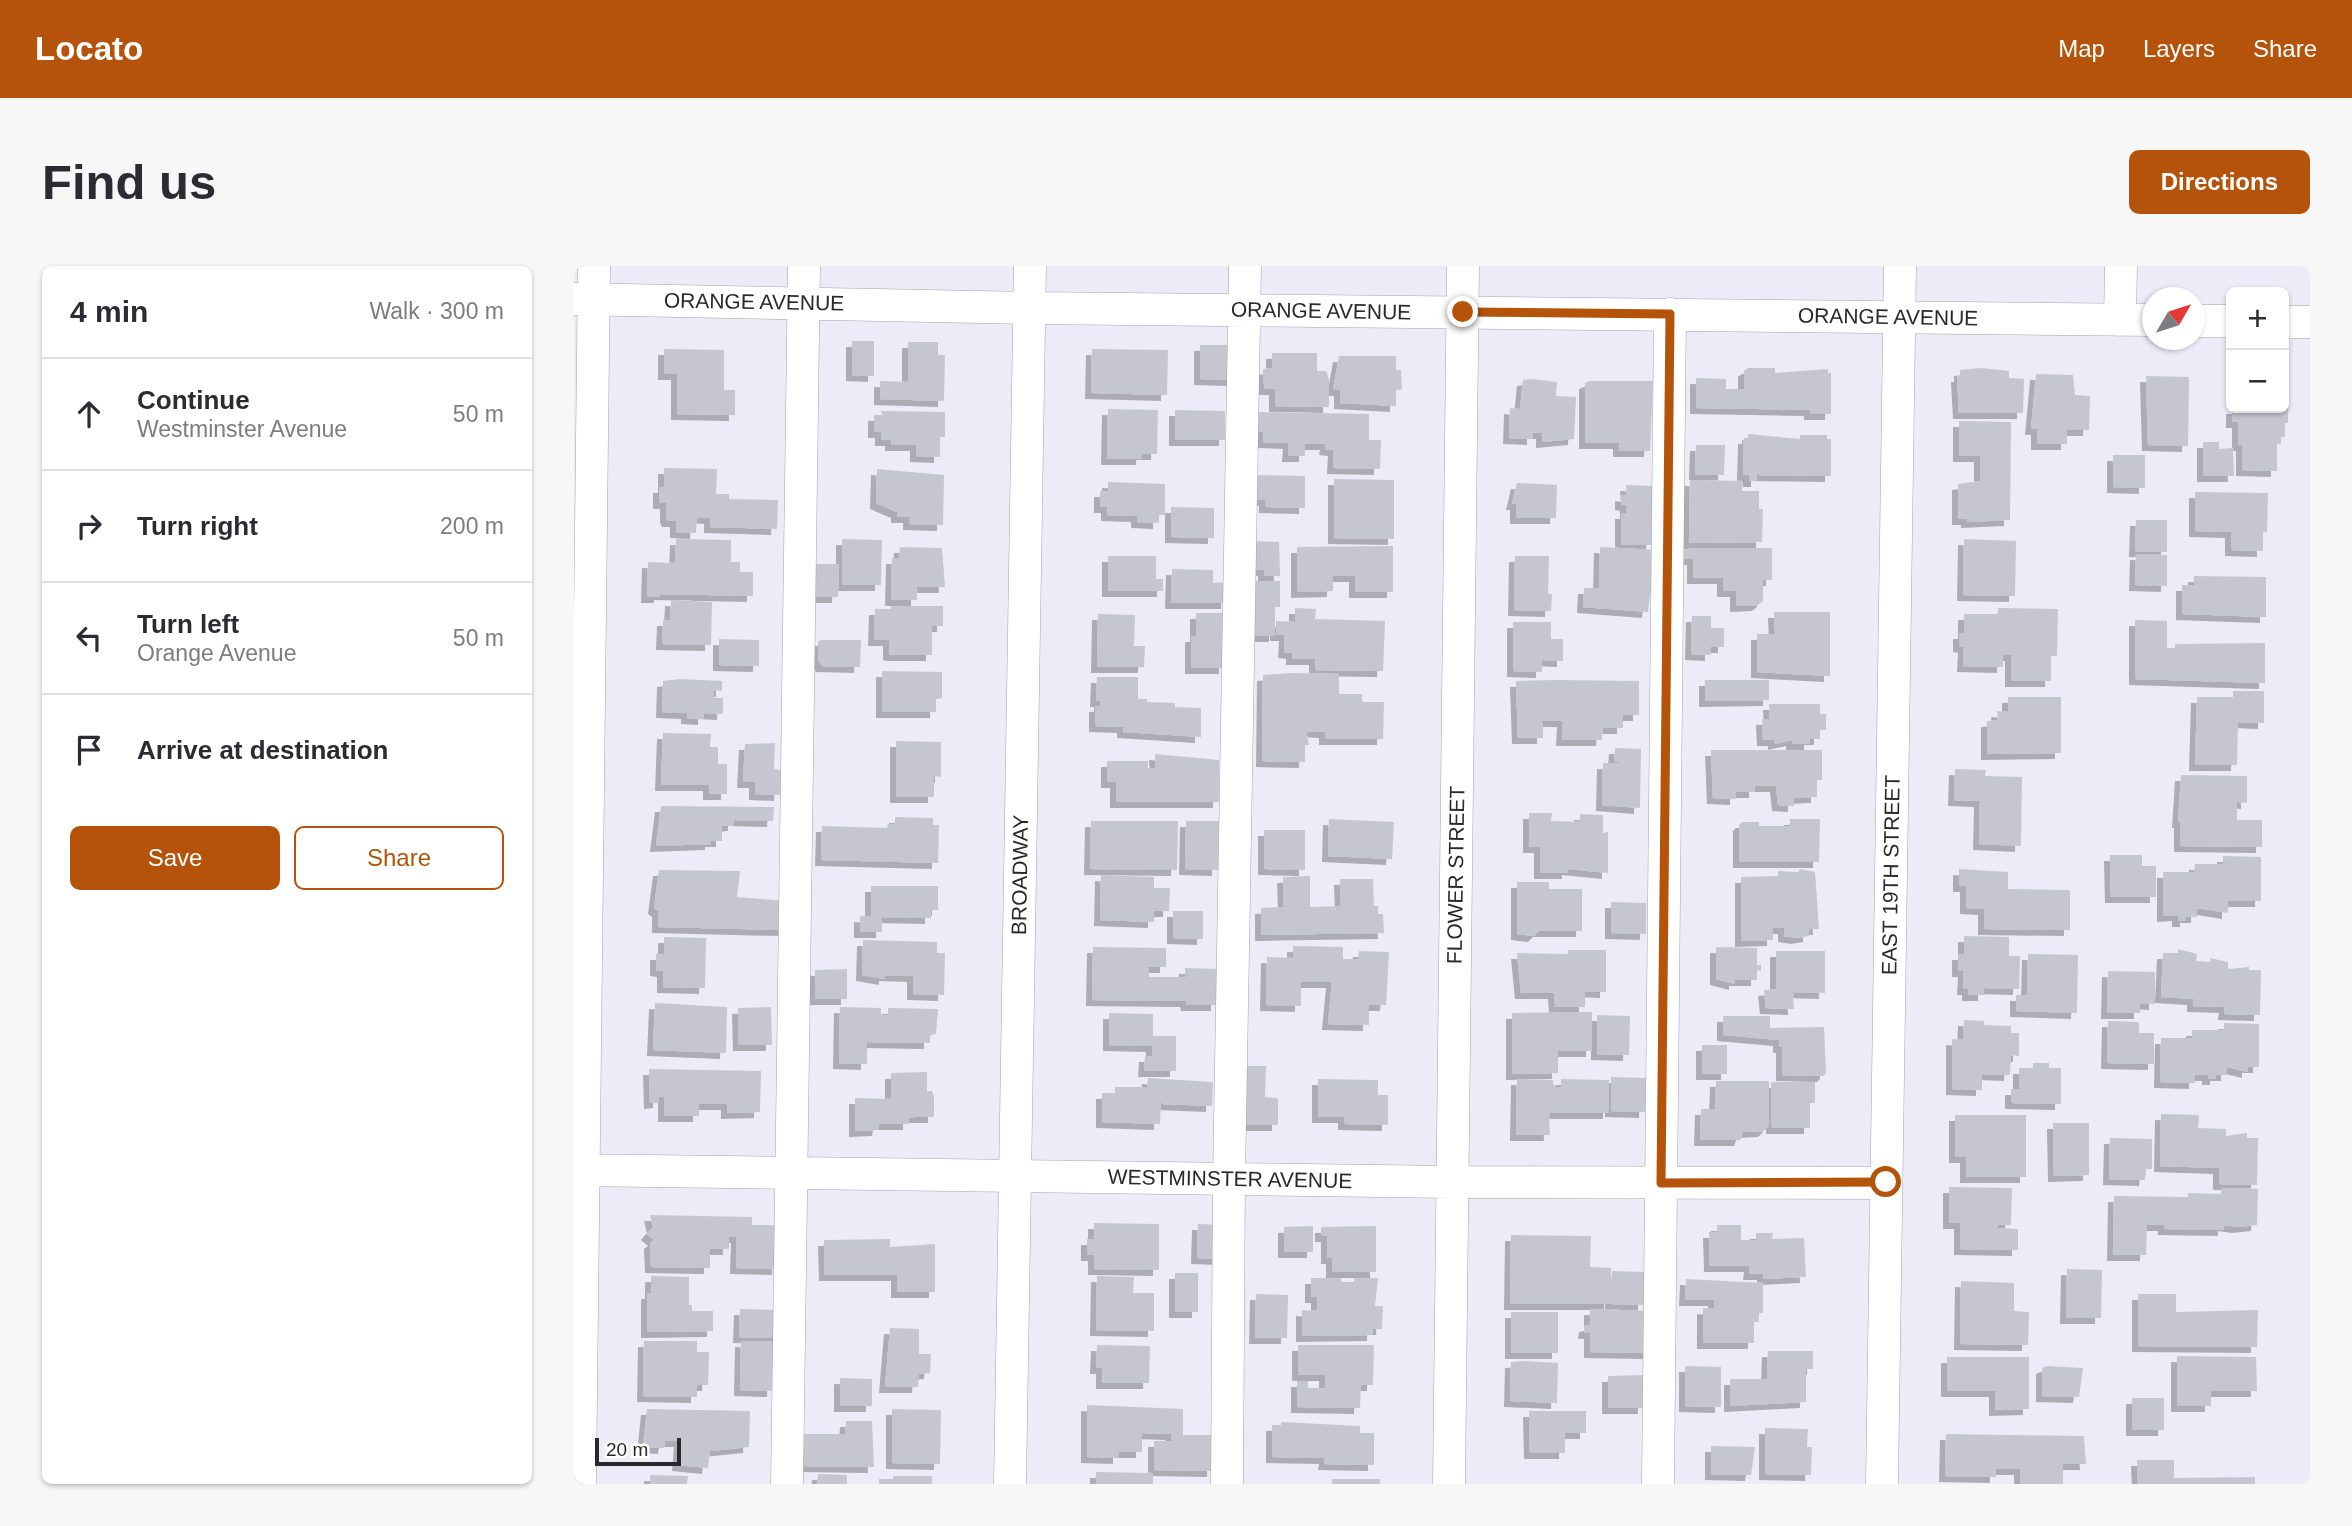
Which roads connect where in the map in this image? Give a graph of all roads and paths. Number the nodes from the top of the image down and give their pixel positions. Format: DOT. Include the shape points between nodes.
graph roads {
  1 [pos="594,266"];
  2 [pos="804,266"];
  3 [pos="1030,266"];
  4 [pos="1245,266"];
  5 [pos="1464,266"];
  6 [pos="1900,266"];
  7 [pos="2121,266"];
  8 [pos="584,299"];
  9 [pos="804,303"];
  10 [pos="1030,308"];
  11 [pos="1245,310"];
  12 [pos="1463,312"];
  13 [pos="1670,314"];
  14 [pos="1899,317"];
  15 [pos="2120,320"];
  16 [pos="2142,320"];
  17 [pos="2205,321"];
  18 [pos="2226,321"];
  19 [pos="2289,322"];
  20 [pos="2310,322"];
  21 [pos="578,1170"];
  22 [pos="793,1173"];
  23 [pos="1015,1175"];
  24 [pos="1229,1179"];
  25 [pos="1452,1182"];
  26 [pos="1886,1182"];
  27 [pos="1661,1183"];
  28 [pos="580,1484"];
  29 [pos="787,1484"];
  30 [pos="1010,1484"];
  31 [pos="1227,1484"];
  32 [pos="1449,1484"];
  33 [pos="1658,1484"];
  34 [pos="1882,1484"];
  1 -- 8 [label="street"];
  2 -- 9 [label="street"];
  3 -- 10 [label="street, BROADWAY"];
  4 -- 11 [label="street"];
  5 -- 12 [label="street, FLOWER STREET"];
  6 -- 14 [label="street, EAST 19TH STREET"];
  7 -- 15 [label="street"];
  8 -- 9 [label="street, ORANGE AVENUE"];
  8 -- 21 [label="street"];
  9 -- 10 [label="street, ORANGE AVENUE"];
  9 -- 22 [label="street"];
  10 -- 11 [label="street, ORANGE AVENUE"];
  10 -- 23 [label="street, BROADWAY"];
  11 -- 12 [label="street, ORANGE AVENUE"];
  11 -- 24 [label="street"];
  12 -- 13 [label="street, ORANGE AVENUE"];
  12 -- 25 [label="street, FLOWER STREET"];
  13 -- 14 [label="street, ORANGE AVENUE"];
  13 -- 27 [label="street"];
  14 -- 15 [label="street, ORANGE AVENUE"];
  14 -- 26 [label="street, EAST 19TH STREET"];
  15 -- 16 [label="street, ORANGE AVENUE"];
  17 -- 18 [label="street"];
  19 -- 20 [label="street"];
  21 -- 22 [label="street, WESTMINSTER AVENUE"];
  21 -- 28 [label="street"];
  22 -- 23 [label="street, WESTMINSTER AVENUE"];
  22 -- 29 [label="street"];
  23 -- 24 [label="street, WESTMINSTER AVENUE"];
  23 -- 30 [label="street, BROADWAY"];
  24 -- 25 [label="street, WESTMINSTER AVENUE"];
  24 -- 31 [label="street"];
  25 -- 27 [label="street, WESTMINSTER AVENUE"];
  25 -- 32 [label="street, FLOWER STREET"];
  26 -- 27 [label="street, WESTMINSTER AVENUE"];
  26 -- 34 [label="street, EAST 19TH STREET"];
  27 -- 33 [label="street"];
}
